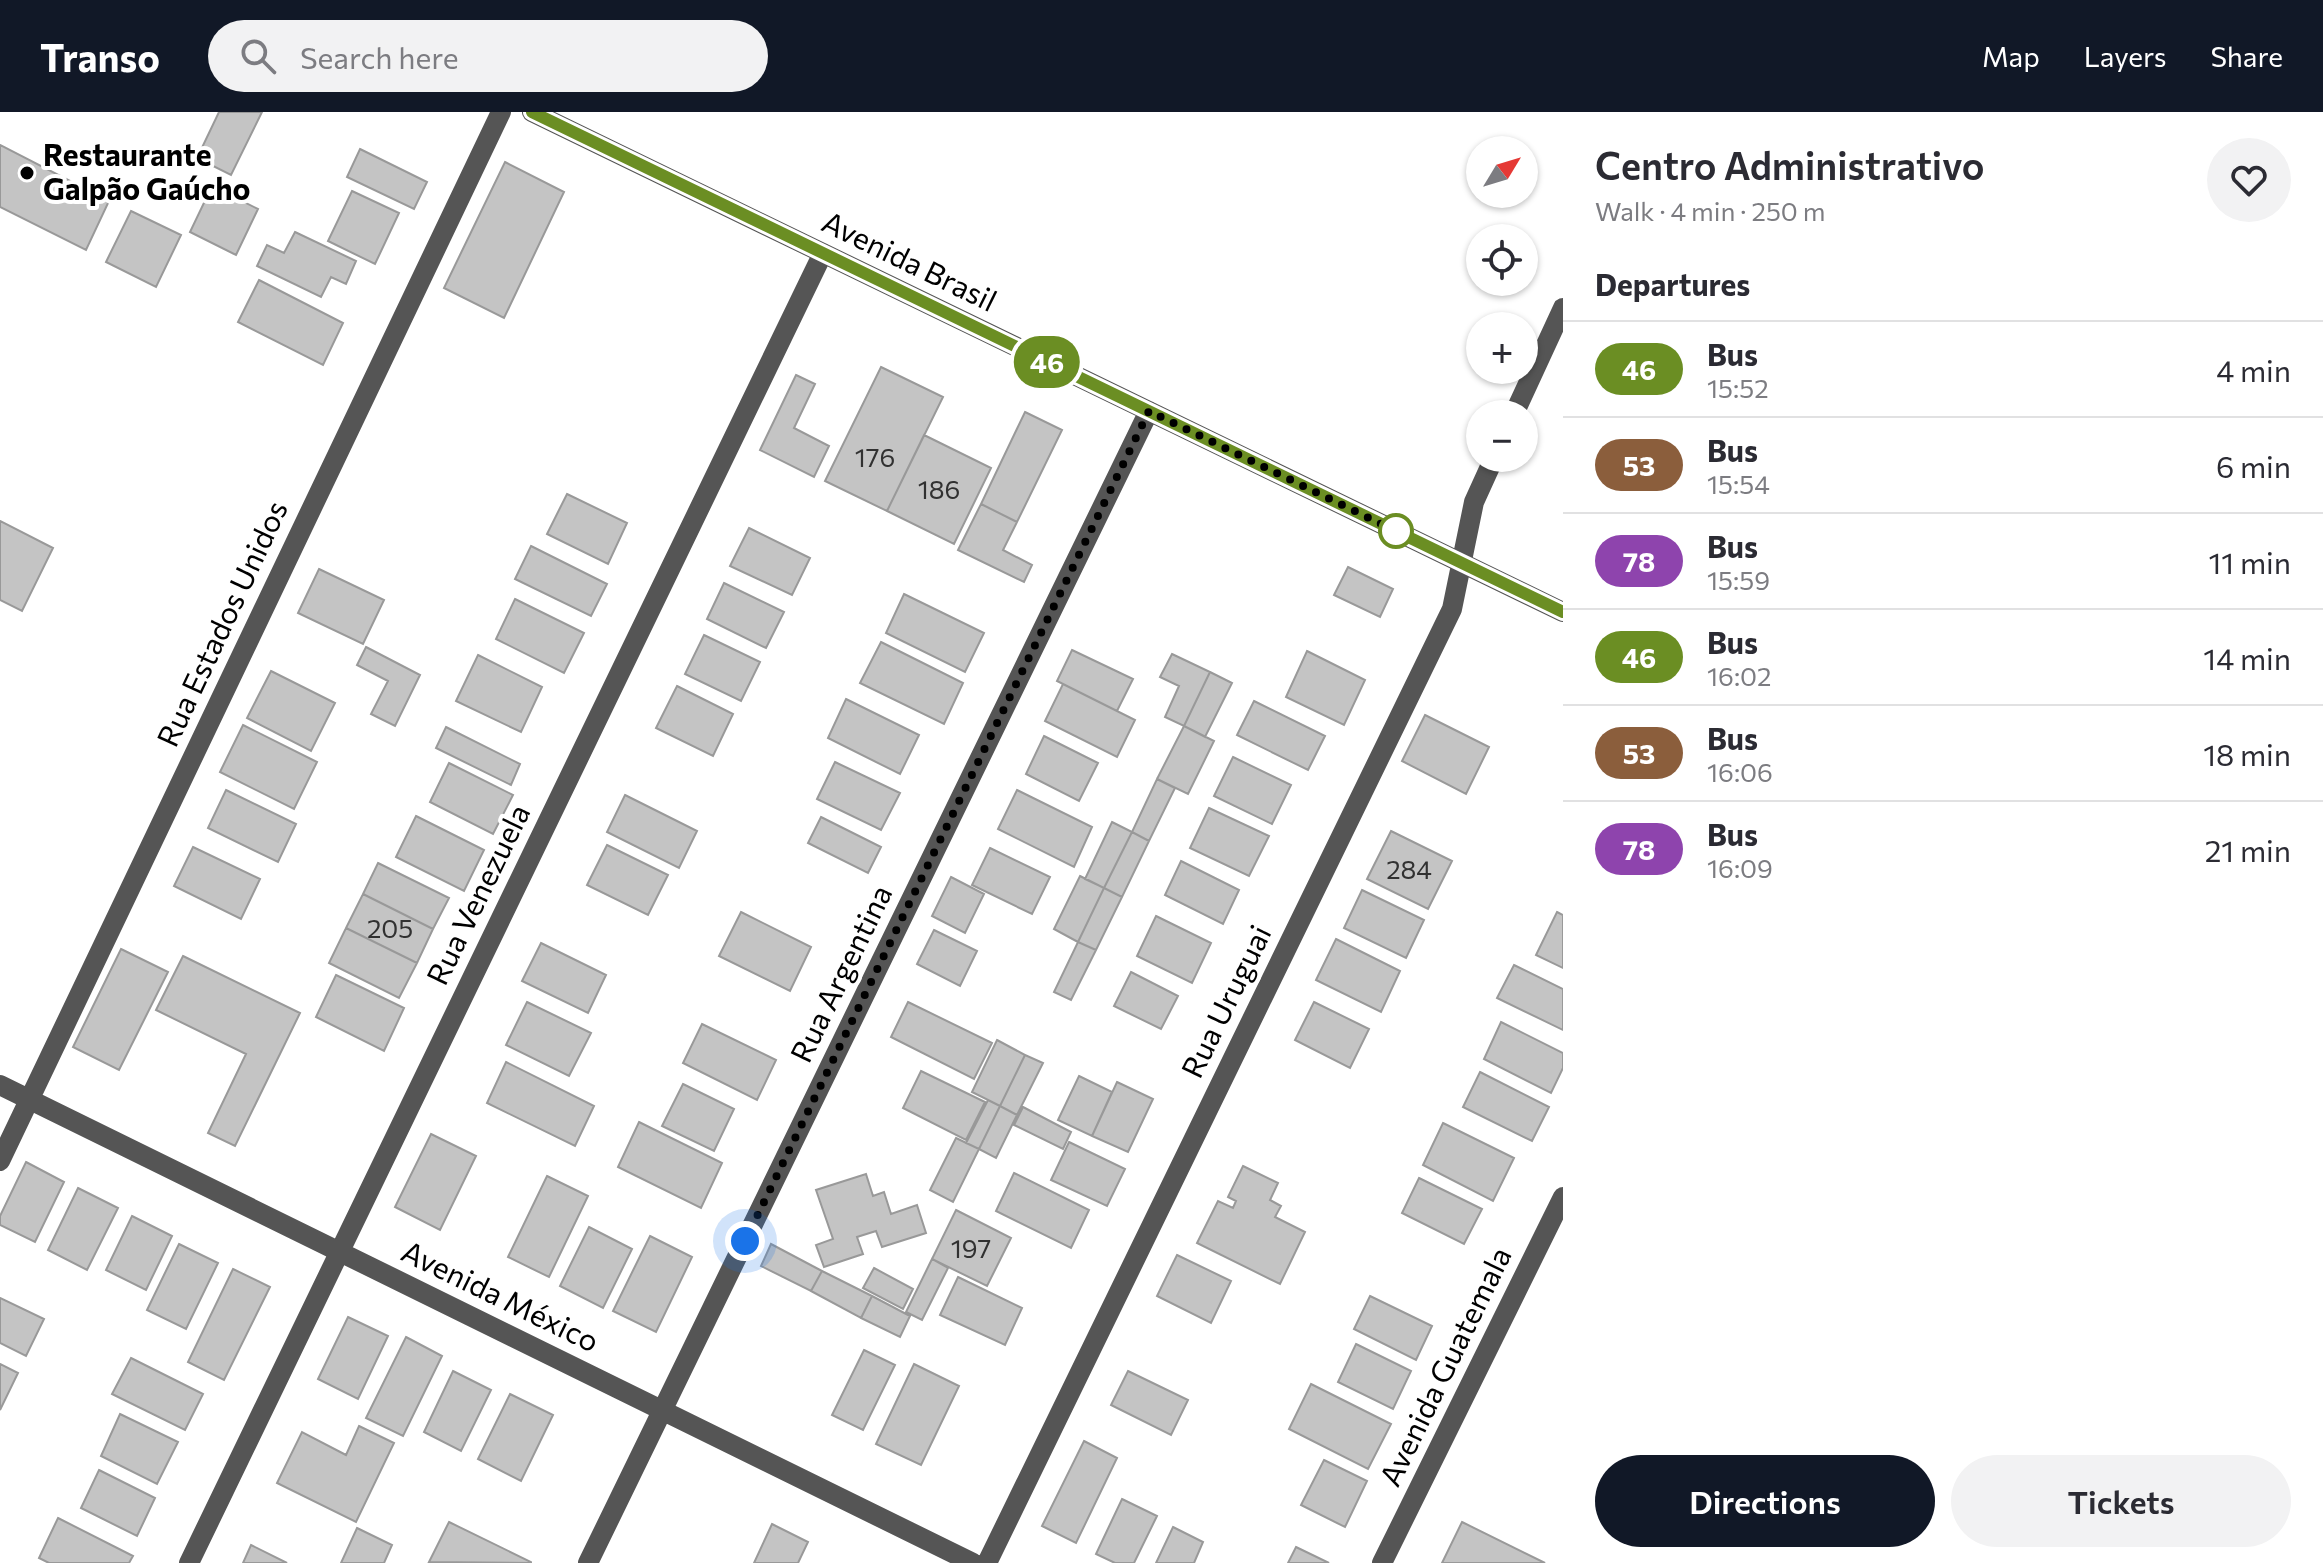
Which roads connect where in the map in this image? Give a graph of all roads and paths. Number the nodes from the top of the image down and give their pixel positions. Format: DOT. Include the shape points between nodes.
graph roads {
  1 [pos="501,112"];
  2 [pos="532,112"];
  3 [pos="823,253"];
  4 [pos="1563,308"];
  5 [pos="1520,400"];
  6 [pos="1149,411"];
  7 [pos="1488,472"];
  8 [pos="1461,562"];
  9 [pos="1563,612"];
  10 [pos="0,1085"];
  11 [pos="30,1100"];
  12 [pos="0,1161"];
  13 [pos="1563,1197"];
  14 [pos="340,1253"];
  15 [pos="663,1411"];
  16 [pos="189,1563"];
  17 [pos="588,1563"];
  18 [pos="973,1563"];
  19 [pos="987,1563"];
  20 [pos="1382,1563"];
  1 -- 11 [label="street, Rua Estados Unidos"];
  2 -- 3 [label="street, Avenida Brasil"];
  3 -- 6 [label="street, Avenida Brasil"];
  3 -- 14 [label="street, Rua Venezuela"];
  4 -- 5 [label="street"];
  6 -- 8 [label="street, Avenida Brasil"];
  6 -- 15 [label="street, Rua Argentina"];
  7 -- 8 [label="street, Rua Uruguai" via="1474,502"];
  8 -- 9 [label="street, Avenida Brasil"];
  8 -- 19 [label="street, Rua Uruguai" via="1452,609"];
  10 -- 11 [label="street, Avenida México"];
  11 -- 12 [label="street, Rua Estados Unidos"];
  11 -- 14 [label="street, Avenida México"];
  13 -- 20 [label="street, Avenida Guatemala"];
  14 -- 15 [label="street, Avenida México"];
  14 -- 16 [label="street, Rua Venezuela"];
  15 -- 17 [label="street, Rua Argentina"];
  15 -- 18 [label="street, Avenida México"];
}
